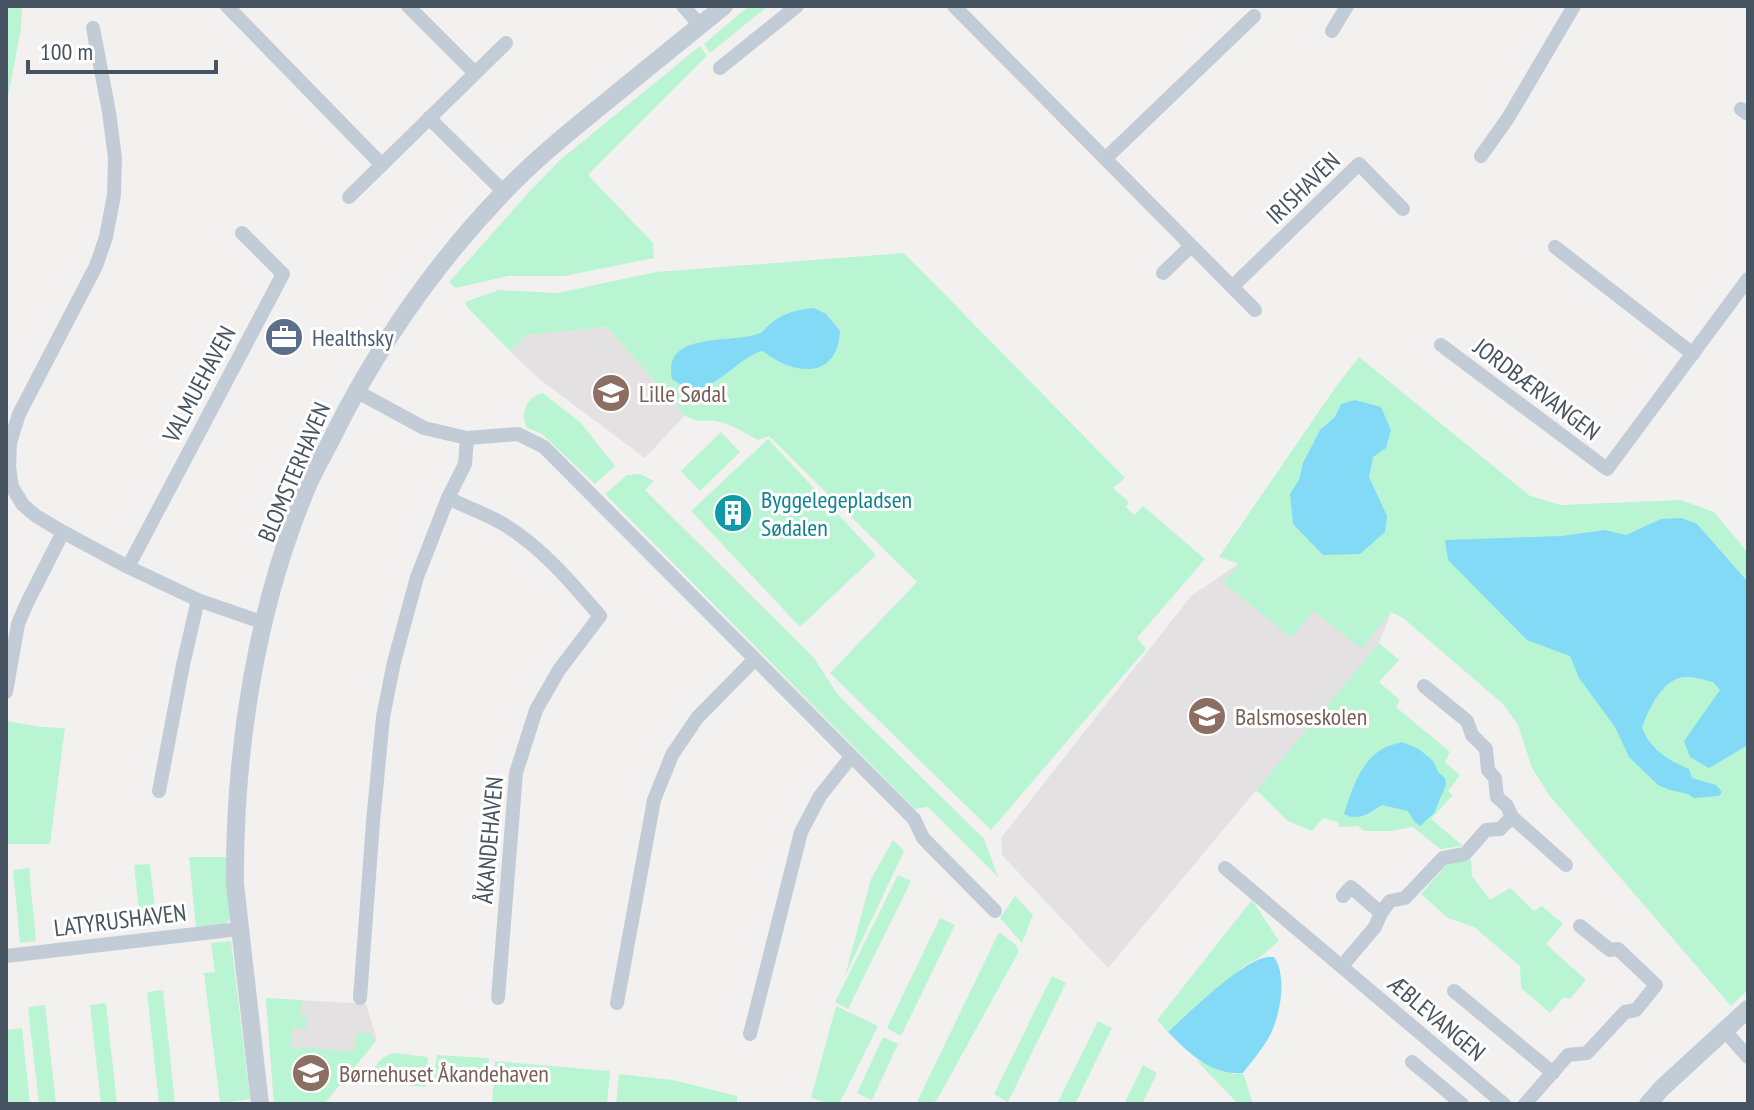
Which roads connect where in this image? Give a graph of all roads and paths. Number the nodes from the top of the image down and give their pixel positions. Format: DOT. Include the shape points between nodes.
graph roads {
  1 [pos="227,6"];
  2 [pos="408,6"];
  3 [pos="683,6"];
  4 [pos="724,6"];
  5 [pos="797,6"];
  6 [pos="954,6"];
  7 [pos="1347,6"];
  8 [pos="1574,6"];
  9 [pos="1254,16"];
  10 [pos="700,25"];
  11 [pos="93,28"];
  12 [pos="1332,31"];
  13 [pos="506,43"];
  14 [pos="720,68"];
  15 [pos="475,73"];
  16 [pos="429,118"];
  17 [pos="1481,156"];
  18 [pos="1105,159"];
  19 [pos="382,165"];
  20 [pos="504,192"];
  21 [pos="349,197"];
  22 [pos="1403,209"];
  23 [pos="242,233"];
  24 [pos="1191,246"];
  25 [pos="1555,247"];
  26 [pos="1163,273"];
  27 [pos="1748,279"];
  28 [pos="1232,287"];
  29 [pos="1255,310"];
  30 [pos="1441,345"];
  31 [pos="1693,354"];
  32 [pos="356,391"];
  33 [pos="467,438"];
  34 [pos="448,498"];
  35 [pos="63,532"];
  36 [pos="128,567"];
  37 [pos="198,600"];
  38 [pos="264,623"];
  39 [pos="754,660"];
  40 [pos="1424,686"];
  41 [pos="6,692"];
  42 [pos="851,757"];
  43 [pos="159,791"];
  44 [pos="1512,817"];
  45 [pos="1566,865"];
  46 [pos="1225,868"];
  47 [pos="1343,896"];
  48 [pos="995,911"];
  49 [pos="1381,913"];
  50 [pos="1580,926"];
  51 [pos="239,929"];
  52 [pos="6,956"];
  53 [pos="1342,966"];
  54 [pos="1454,991"];
  55 [pos="360,998"];
  56 [pos="498,998"];
  57 [pos="617,1003"];
  58 [pos="1748,1009"];
  59 [pos="1724,1030"];
  60 [pos="750,1034"];
  61 [pos="1748,1057"];
  62 [pos="1412,1062"];
  63 [pos="1458,1065"];
  64 [pos="1553,1073"];
  65 [pos="1440,1086"];
  66 [pos="260,1104"];
  67 [pos="1462,1104"];
  68 [pos="1504,1104"];
  69 [pos="1525,1104"];
  70 [pos="1648,1104"];
  1 -- 19 [label="street"];
  2 -- 15 [label="street"];
  3 -- 10 [label="street"];
  4 -- 10 [label="street, BLOMSTERHAVEN"];
  5 -- 14 [label="street"];
  6 -- 18 [label="street"];
  7 -- 12 [label="street"];
  8 -- 17 [label="street"];
  9 -- 18 [label="street"];
  10 -- 20 [label="street, BLOMSTERHAVEN"];
  11 -- 35 [label="street" via="115,158 106,237 19,414 10,443 12,487 23,505"];
  13 -- 15 [label="street"];
  15 -- 16 [label="street"];
  16 -- 19 [label="street"];
  16 -- 20 [label="street"];
  18 -- 24 [label="street"];
  19 -- 21 [label="street"];
  20 -- 32 [label="street, BLOMSTERHAVEN" via="413,300"];
  22 -- 28 [label="street, IRISHAVEN" via="1359,164"];
  23 -- 36 [label="street, VALMUEHAVEN" via="283,274"];
  24 -- 26 [label="street"];
  24 -- 28 [label="street"];
  25 -- 31 [label="street"];
  27 -- 31 [label="street, JORDBÆRVANGEN"];
  28 -- 29 [label="street"];
  30 -- 31 [label="street, JORDBÆRVANGEN" via="1607,469"];
  32 -- 33 [label="street" via="424,428"];
  32 -- 38 [label="street, BLOMSTERHAVEN" via="309,483"];
  33 -- 34 [label="street" via="465,464"];
  33 -- 39 [label="street" via="518,434 544,447"];
  34 -- 55 [label="street" via="417,577 383,717"];
  34 -- 56 [label="street, ÅKANDEHAVEN" via="503,524 533,546 600,616 536,710 516,773"];
  35 -- 36 [label="street"];
  35 -- 41 [label="street" via="18,624"];
  36 -- 37 [label="street"];
  37 -- 38 [label="street"];
  37 -- 43 [label="street"];
  38 -- 51 [label="street, BLOMSTERHAVEN" via="240,768 235,852"];
  39 -- 42 [label="street"];
  39 -- 57 [label="street" via="697,718 672,755 654,800"];
  40 -- 44 [label="street" via="1467,721 1486,749 1497,797"];
  42 -- 48 [label="street"];
  42 -- 60 [label="street" via="820,796 801,832"];
  44 -- 45 [label="street"];
  44 -- 49 [label="street" via="1500,829 1486,830 1465,854 1443,858 1405,898 1390,901"];
  46 -- 53 [label="street, ÆBLEVANGEN"];
  47 -- 49 [label="street" via="1351,887"];
  49 -- 53 [label="street"];
  50 -- 64 [label="street" via="1610,950 1618,949 1656,985 1587,1053 1568,1055"];
  51 -- 52 [label="street, LATYRUSHAVEN"];
  51 -- 66 [label="street, BLOMSTERHAVEN"];
  53 -- 63 [label="street, ÆBLEVANGEN"];
  54 -- 64 [label="street, ÆBLEVANGEN"];
  58 -- 59 [label="street"];
  59 -- 61 [label="street"];
  59 -- 70 [label="street"];
  62 -- 65 [label="street"];
  63 -- 65 [label="street"];
  63 -- 68 [label="street, ÆBLEVANGEN"];
  64 -- 69 [label="street"];
  65 -- 67 [label="street"];
}
